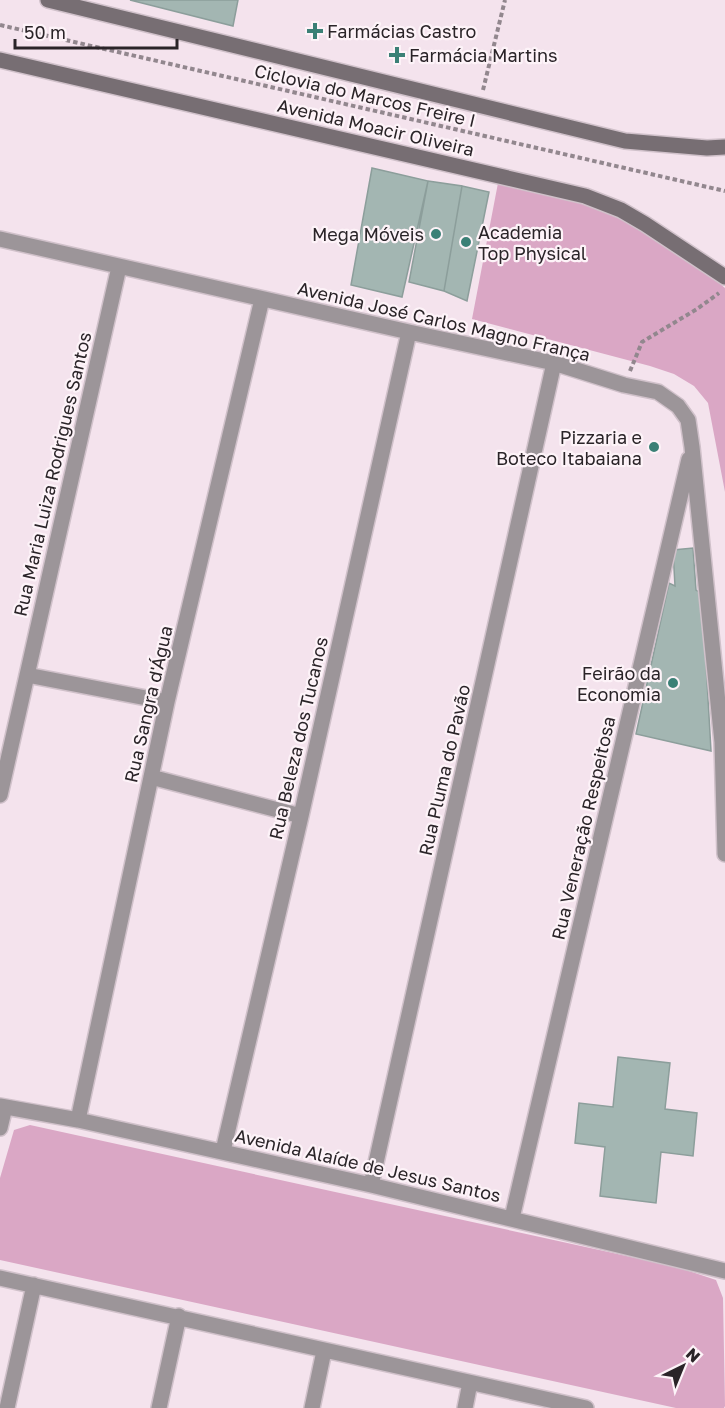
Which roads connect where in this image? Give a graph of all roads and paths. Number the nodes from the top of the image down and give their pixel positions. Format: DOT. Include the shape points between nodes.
graph roads {
  1 [pos="48,0"];
  2 [pos="505,0"];
  3 [pos="0,25"];
  4 [pos="0,60"];
  5 [pos="479,105"];
  6 [pos="725,147"];
  7 [pos="725,191"];
  8 [pos="0,239"];
  9 [pos="119,267"];
  10 [pos="725,277"];
  11 [pos="725,289"];
  12 [pos="262,299"];
  13 [pos="409,332"];
  14 [pos="554,363"];
  15 [pos="624,385"];
  16 [pos="692,447"];
  17 [pos="27,675"];
  18 [pos="167,702"];
  19 [pos="723,742"];
  20 [pos="151,777"];
  21 [pos="0,795"];
  22 [pos="301,816"];
  23 [pos="725,854"];
  24 [pos="2,1106"];
  25 [pos="78,1120"];
  26 [pos="0,1128"];
  27 [pos="223,1151"];
  28 [pos="371,1185"];
  29 [pos="512,1218"];
  30 [pos="725,1271"];
  31 [pos="0,1278"];
  32 [pos="34,1285"];
  33 [pos="179,1316"];
  34 [pos="324,1351"];
  35 [pos="470,1383"];
  36 [pos="7,1408"];
  37 [pos="159,1408"];
  38 [pos="312,1408"];
  39 [pos="465,1408"];
  40 [pos="586,1408"];
  1 -- 5 [label="main road"];
  2 -- 5 [label="path"];
  3 -- 7 [label="path, Ciclovia do Marcos Freire I"];
  4 -- 10 [label="main road, Avenida Moacir Oliveira" via="585,196 621,210"];
  5 -- 6 [label="main road" via="625,141"];
  8 -- 9 [label="street, Avenida José Carlos Magno França"];
  9 -- 12 [label="street, Avenida José Carlos Magno França"];
  9 -- 17 [label="street, Rua Maria Luiza Rodrigues Santos"];
  11 -- 15 [label="path" via="642,342"];
  12 -- 13 [label="street, Avenida José Carlos Magno França"];
  12 -- 18 [label="street, Rua Sangra d'Água"];
  13 -- 14 [label="street, Avenida José Carlos Magno França"];
  13 -- 22 [label="street, Rua Beleza dos Tucanos"];
  14 -- 15 [label="street, Avenida José Carlos Magno França"];
  14 -- 28 [label="street, Rua Pluma do Pavão"];
  15 -- 16 [label="street, Avenida José Carlos Magno França" via="658,392 678,406 688,420"];
  16 -- 19 [label="street, Avenida José Carlos Magno França"];
  16 -- 29 [label="street, Rua Veneração Respeitosa"];
  17 -- 18 [label="street"];
  17 -- 21 [label="street, Rua Maria Luiza Rodrigues Santos"];
  18 -- 20 [label="street, Rua Sangra d'Água"];
  19 -- 23 [label="street, Avenida José Carlos Magno França"];
  20 -- 22 [label="street"];
  20 -- 25 [label="street, Rua Sangra d'Água"];
  22 -- 27 [label="street, Rua Beleza dos Tucanos"];
  24 -- 25 [label="street, Avenida Alaíde de Jesus Santos"];
  24 -- 26 [label="street"];
  25 -- 27 [label="street, Avenida Alaíde de Jesus Santos"];
  27 -- 28 [label="street, Avenida Alaíde de Jesus Santos"];
  28 -- 29 [label="street, Avenida Alaíde de Jesus Santos"];
  29 -- 30 [label="street, Avenida Alaíde de Jesus Santos"];
  31 -- 32 [label="street"];
  32 -- 33 [label="street"];
  32 -- 36 [label="street"];
  33 -- 34 [label="street"];
  33 -- 37 [label="street"];
  34 -- 35 [label="street"];
  34 -- 38 [label="street"];
  35 -- 39 [label="street"];
  35 -- 40 [label="street"];
}
